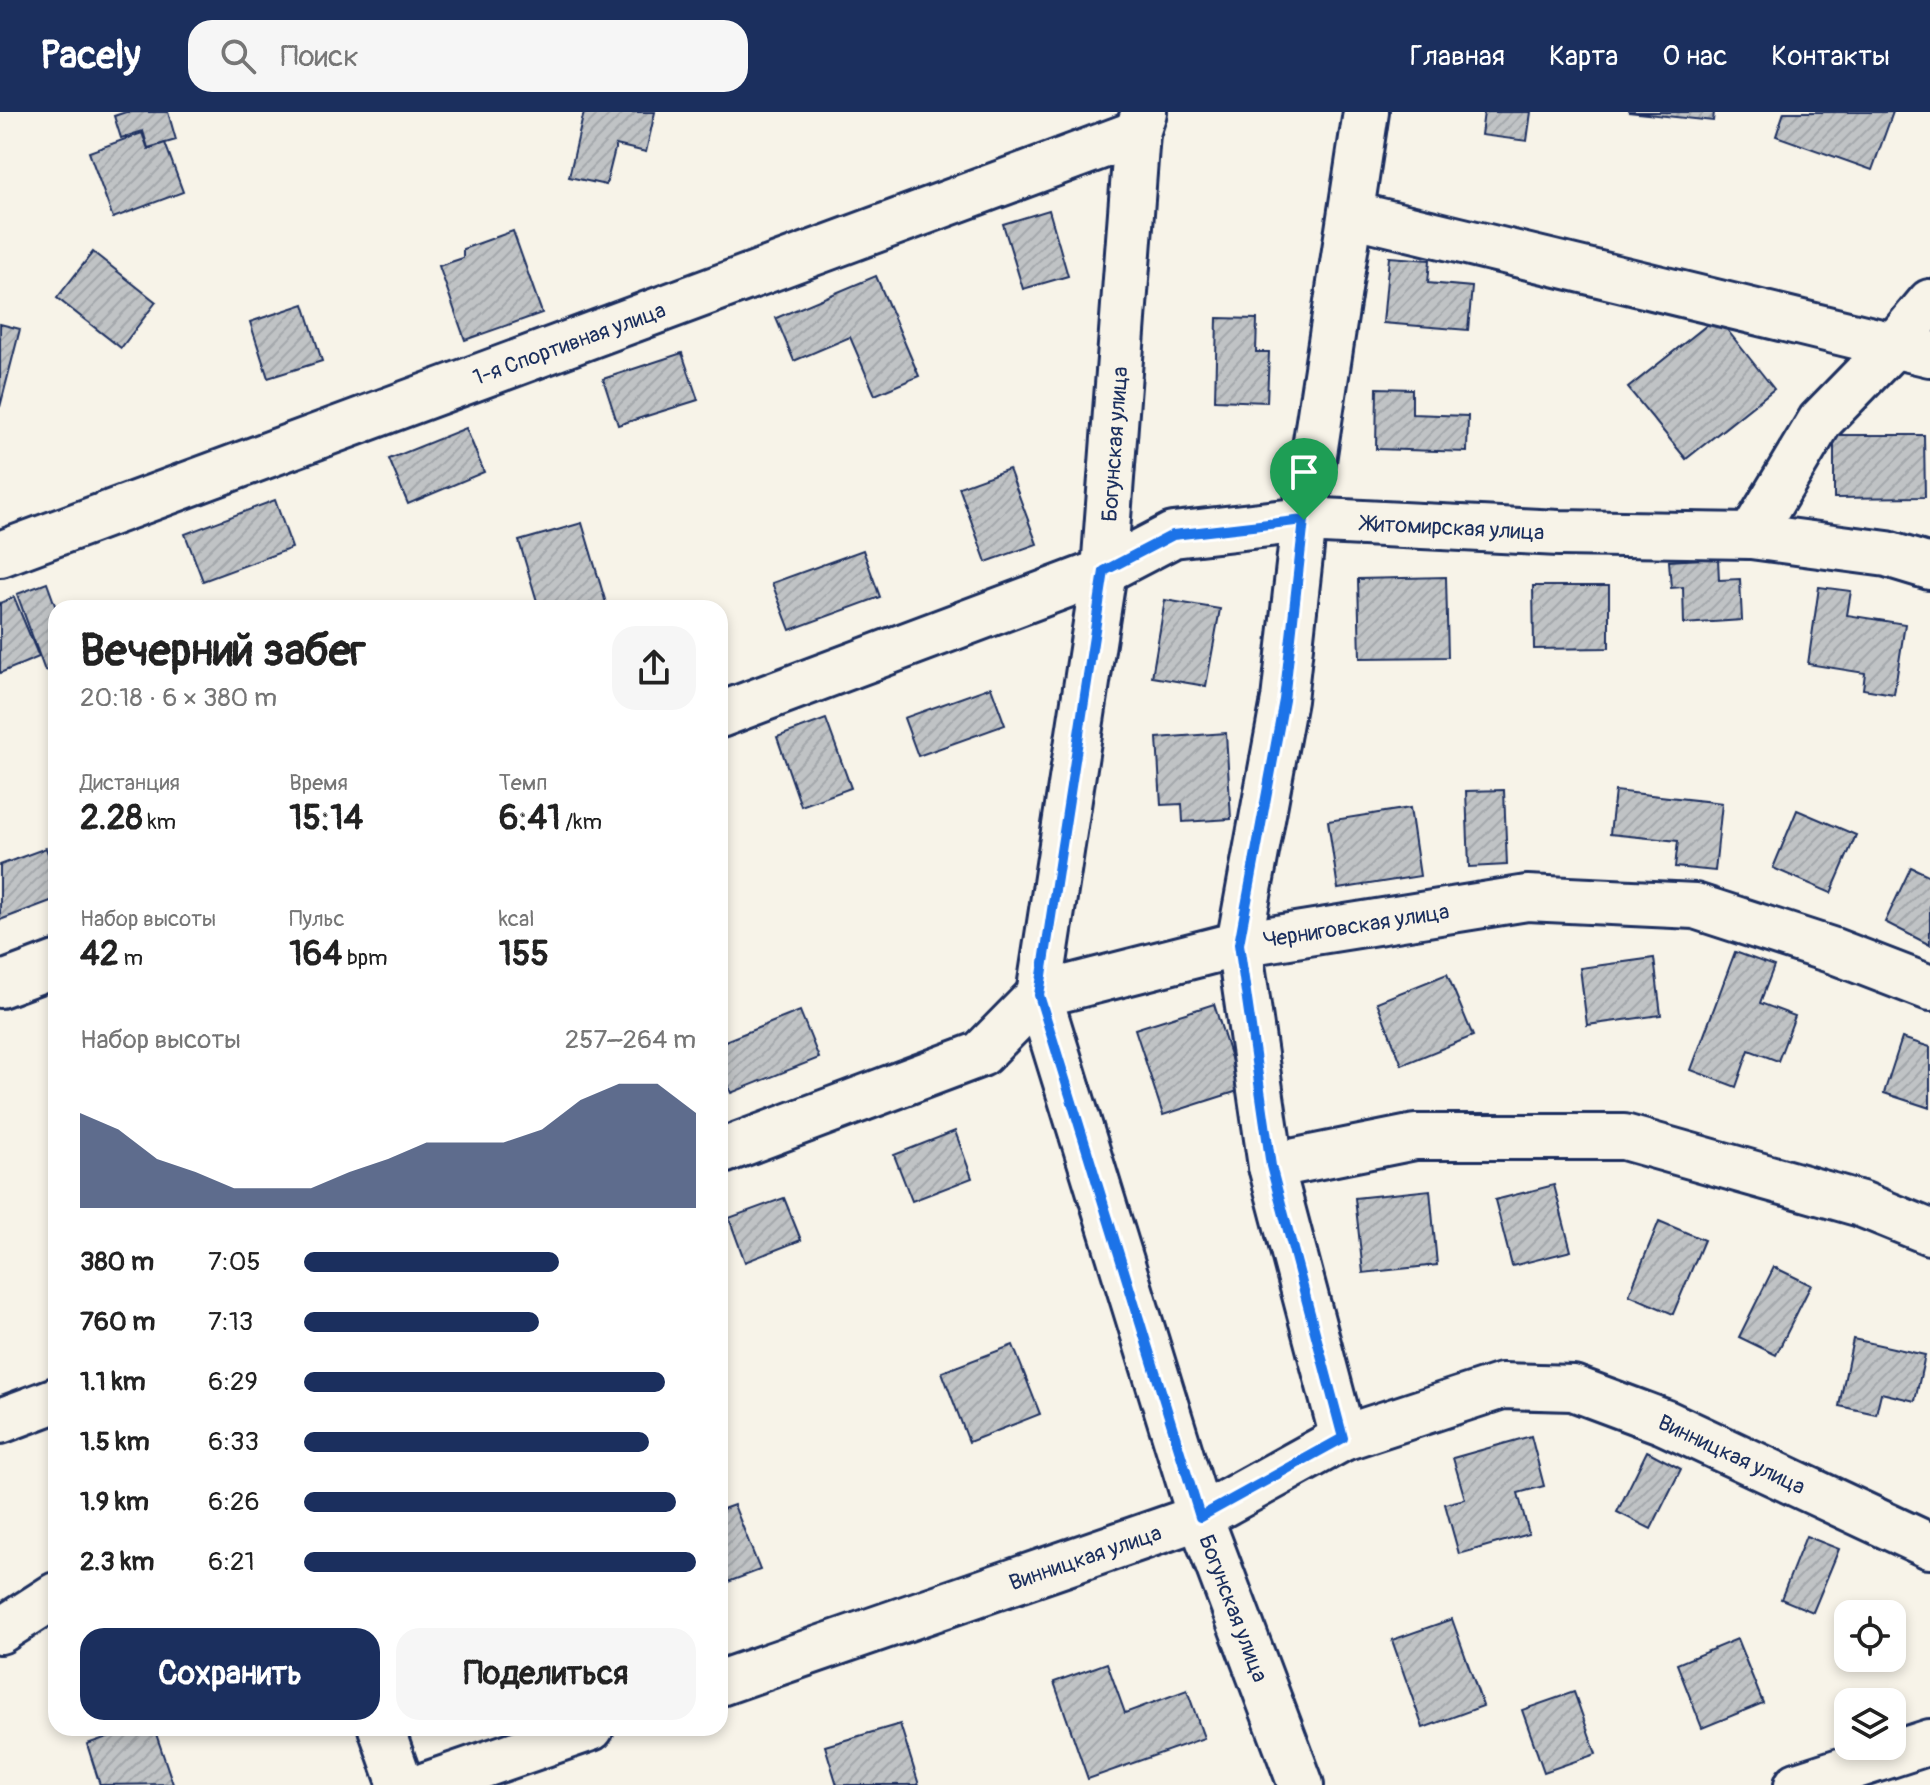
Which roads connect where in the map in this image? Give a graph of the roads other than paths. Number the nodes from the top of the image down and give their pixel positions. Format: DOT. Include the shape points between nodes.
graph roads {
  1 [pos="1366,112"];
  2 [pos="1140,123"];
  3 [pos="1351,214"];
  4 [pos="1930,302"];
  5 [pos="1913,349"];
  6 [pos="1304,520"];
  7 [pos="1751,536"];
  8 [pos="0,554"];
  9 [pos="1930,567"];
  10 [pos="1104,571"];
  11 [pos="728,712"];
  12 [pos="1239,944"];
  13 [pos="48,967"];
  14 [pos="0,985"];
  15 [pos="1930,988"];
  16 [pos="1039,995"];
  17 [pos="728,1149"];
  18 [pos="1271,1166"];
  19 [pos="1930,1232"];
  20 [pos="48,1403"];
  21 [pos="0,1421"];
  22 [pos="1343,1438"];
  23 [pos="1200,1517"];
  24 [pos="1930,1546"];
  25 [pos="48,1600"];
  26 [pos="0,1631"];
  27 [pos="728,1680"];
  28 [pos="384,1736"];
  29 [pos="568,1736"];
  30 [pos="1930,1742"];
  31 [pos="1291,1782"];
  32 [pos="401,1785"];
  33 [pos="426,1785"];
  34 [pos="1797,1785"];
  1 -- 3 [label="street"];
  2 -- 8 [label="street, 1-я Спортивная улица"];
  2 -- 10 [label="street, Богунская улица"];
  3 -- 5 [label="street"];
  3 -- 6 [label="street"];
  4 -- 5 [label="street"];
  5 -- 7 [label="street" via="1820,421"];
  6 -- 7 [label="street, Житомирская улица"];
  6 -- 10 [label="street, Житомирская улица" via="1173,535"];
  6 -- 12 [label="street" via="1284,700"];
  7 -- 9 [label="street, Житомирская улица" via="1887,554"];
  10 -- 11 [label="street, Житомирская улица"];
  10 -- 16 [label="street, Богунская улица"];
  12 -- 15 [label="street, Черниговская улица" via="1527,898 1695,906"];
  12 -- 16 [label="street, Черниговская улица"];
  12 -- 18 [label="street"];
  13 -- 14 [label="street"];
  16 -- 17 [label="street" via="981,1054"];
  16 -- 23 [label="street, Богунская улица"];
  18 -- 19 [label="street" via="1415,1137 1624,1137 1861,1204"];
  18 -- 22 [label="street"];
  20 -- 21 [label="street"];
  22 -- 23 [label="street, Винницкая улица"];
  22 -- 24 [label="street, Винницкая улица" via="1502,1386 1573,1388 1664,1422"];
  23 -- 27 [label="street, Винницкая улица"];
  23 -- 31 [label="street, Богунская улица"];
  25 -- 26 [label="street"];
  28 -- 32 [label="street"];
  29 -- 33 [label="street"];
  30 -- 34 [label="street"];
}
